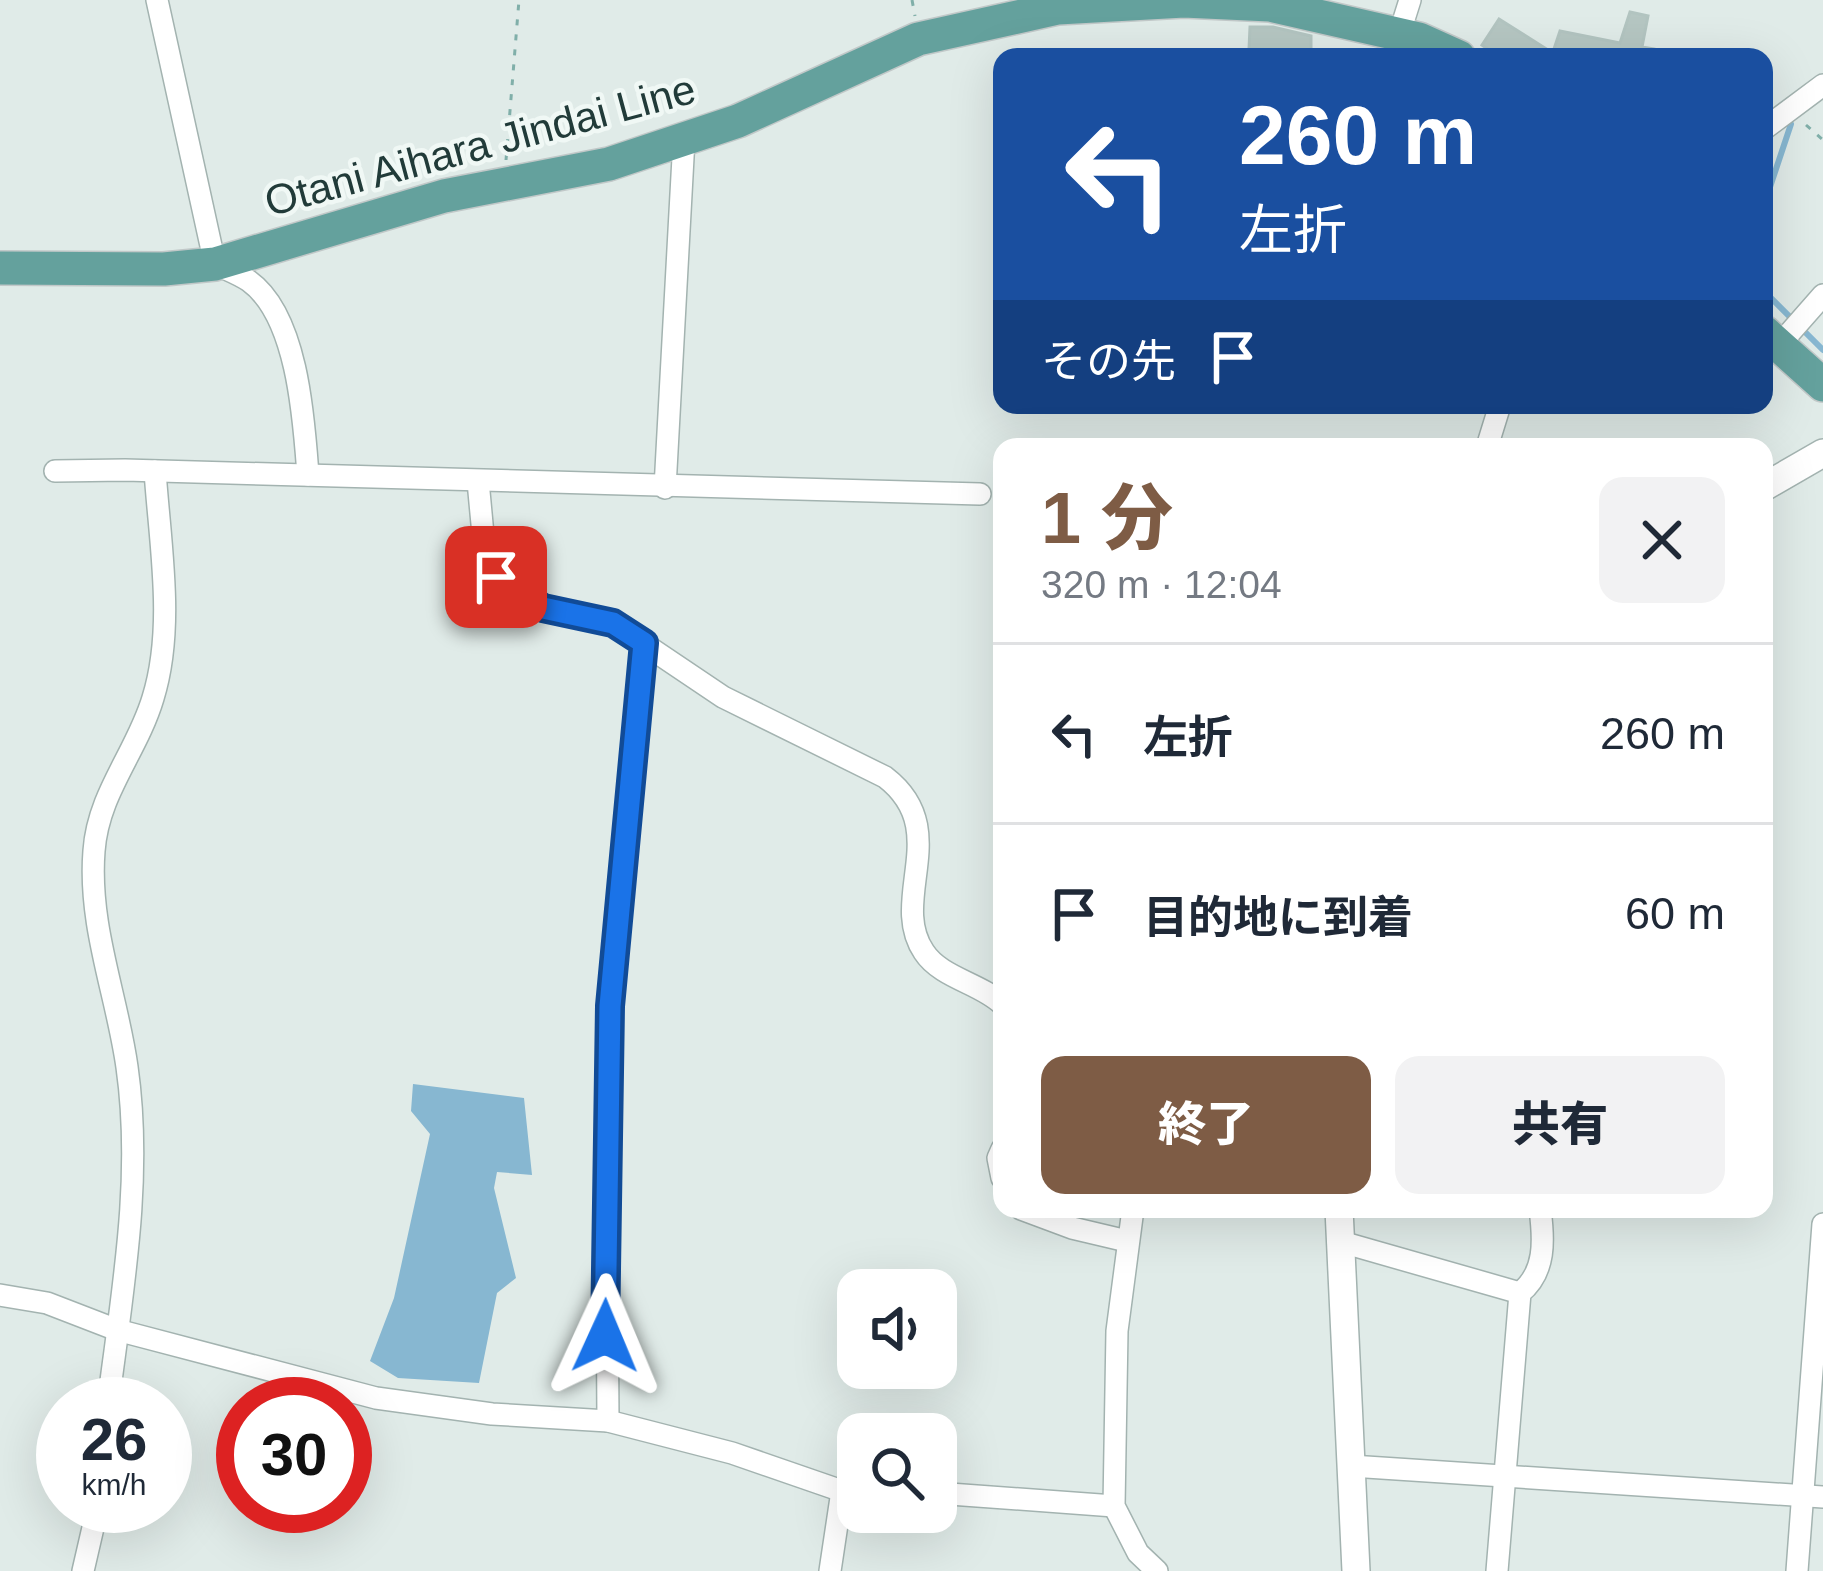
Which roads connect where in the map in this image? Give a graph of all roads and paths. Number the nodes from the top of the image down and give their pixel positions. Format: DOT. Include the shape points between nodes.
graph roads {
  1 [pos="157,0"];
  2 [pos="519,0"];
  3 [pos="1410,0"];
  4 [pos="1270,3"];
  5 [pos="1399,35"];
  6 [pos="1440,48"];
  7 [pos="1823,85"];
  8 [pos="1790,110"];
  9 [pos="1773,122"];
  10 [pos="684,139"];
  11 [pos="1823,140"];
  12 [pos="506,182"];
  13 [pos="214,265"];
  14 [pos="0,268"];
  15 [pos="1823,295"];
  16 [pos="1773,336"];
  17 [pos="1773,340"];
  18 [pos="1823,385"];
  19 [pos="1823,453"];
  20 [pos="55,471"];
  21 [pos="155,471"];
  22 [pos="308,475"];
  23 [pos="478,481"];
  24 [pos="1773,483"];
  25 [pos="665,488"];
  26 [pos="980,494"];
  27 [pos="644,643"];
  28 [pos="993,998"];
  29 [pos="1045,1218"];
  30 [pos="1131,1218"];
  31 [pos="1339,1218"];
  32 [pos="1541,1218"];
  33 [pos="1823,1224"];
  34 [pos="1127,1241"];
  35 [pos="1338,1241"];
  36 [pos="1520,1293"];
  37 [pos="0,1295"];
  38 [pos="117,1330"];
  39 [pos="111,1377"];
  40 [pos="608,1421"];
  41 [pos="1351,1466"];
  42 [pos="1504,1476"];
  43 [pos="837,1488"];
  44 [pos="957,1495"];
  45 [pos="1813,1496"];
  46 [pos="1114,1506"];
  47 [pos="92,1533"];
  48 [pos="840,1533"];
  49 [pos="83,1571"];
  50 [pos="830,1571"];
  51 [pos="1157,1571"];
  52 [pos="1356,1571"];
  53 [pos="1497,1571"];
  54 [pos="1797,1571"];
  1 -- 13 [label="street"];
  2 -- 12 [label="path"];
  3 -- 5 [label="street"];
  4 -- 5 [label="main road, Otani Aihara Jindai Line"];
  4 -- 10 [label="main road, Otani Aihara Jindai Line" via="1058,8 970,26 918,39"];
  5 -- 6 [label="main road, Otani Aihara Jindai Line"];
  7 -- 8 [label="street"];
  8 -- 9 [label="street"];
  8 -- 11 [label="path"];
  10 -- 12 [label="main road, Otani Aihara Jindai Line" via="610,164"];
  10 -- 25 [label="street"];
  12 -- 13 [label="main road, Otani Aihara Jindai Line"];
  13 -- 14 [label="main road, Otani Aihara Jindai Line"];
  13 -- 22 [label="street" via="250,281 283,330 302,394"];
  15 -- 16 [label="street"];
  17 -- 18 [label="main road"];
  19 -- 24 [label="street"];
  20 -- 21 [label="street"];
  21 -- 22 [label="street"];
  21 -- 38 [label="street" via="160,670 98,820 94,851 94,905 127,1067 134,1154"];
  22 -- 23 [label="street"];
  23 -- 25 [label="street"];
  23 -- 27 [label="street" via="485,556 496,577 543,608 613,623"];
  25 -- 26 [label="street"];
  27 -- 28 [label="street" via="723,697 901,789 915,812 917,939 926,957"];
  27 -- 40 [label="street" via="610,1006"];
  29 -- 34 [label="street"];
  30 -- 34 [label="street"];
  31 -- 35 [label="street"];
  32 -- 36 [label="street" via="1535,1281"];
  33 -- 45 [label="street"];
  34 -- 46 [label="street"];
  35 -- 36 [label="street"];
  35 -- 41 [label="street"];
  36 -- 42 [label="street"];
  37 -- 38 [label="street"];
  38 -- 39 [label="street"];
  38 -- 40 [label="street" via="376,1398"];
  40 -- 43 [label="street"];
  41 -- 42 [label="street"];
  41 -- 52 [label="street"];
  42 -- 45 [label="street"];
  42 -- 53 [label="street"];
  44 -- 46 [label="street"];
  45 -- 54 [label="street"];
  46 -- 51 [label="street"];
  47 -- 49 [label="street"];
  48 -- 50 [label="street"];
}
